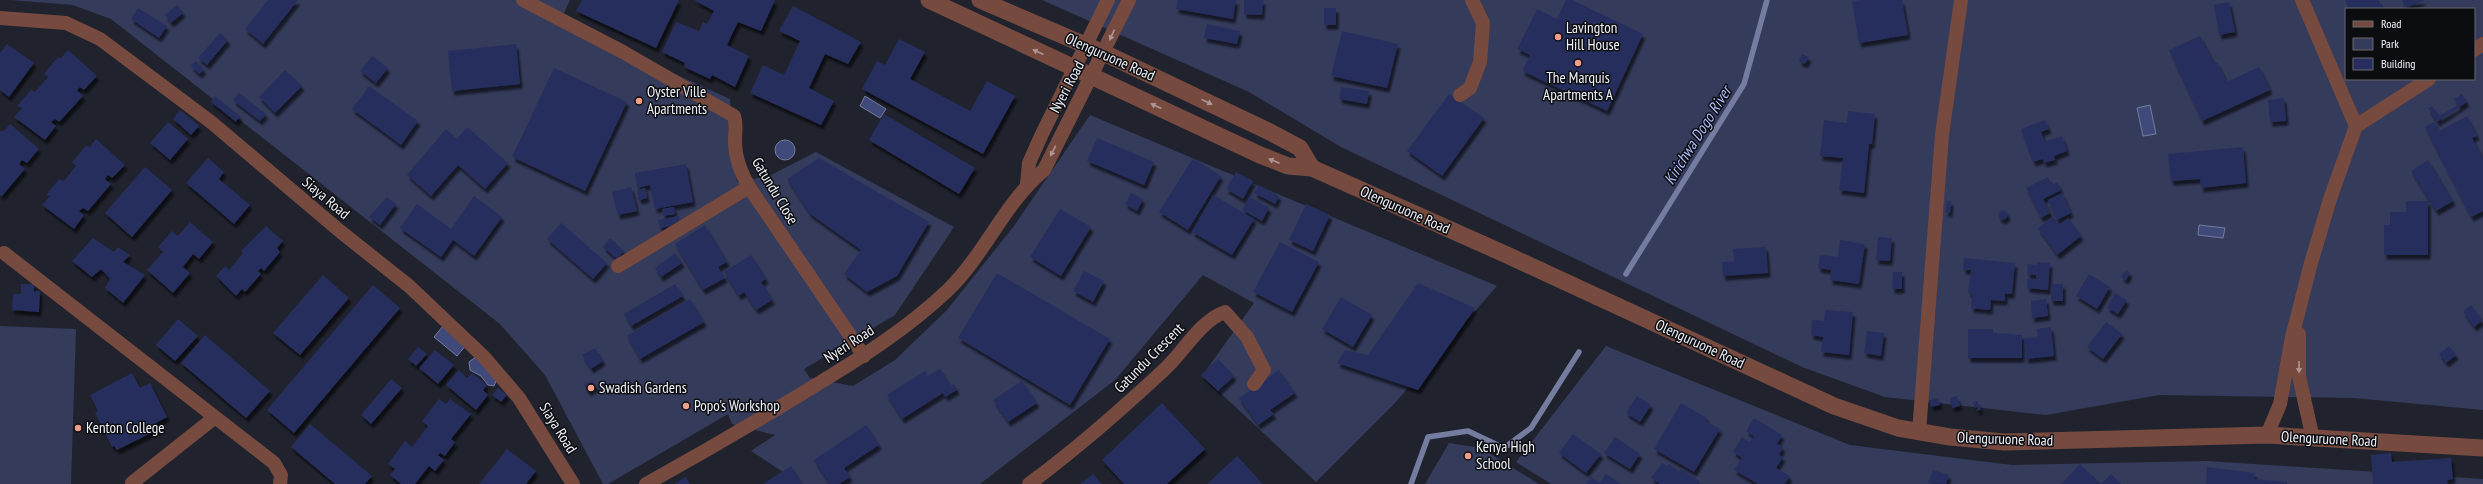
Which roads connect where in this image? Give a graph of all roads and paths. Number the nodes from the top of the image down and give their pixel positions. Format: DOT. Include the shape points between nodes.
graph roads {
  1 [pos="523,0"];
  2 [pos="929,0"];
  3 [pos="980,0"];
  4 [pos="1108,0"];
  5 [pos="1129,0"];
  6 [pos="1472,0"];
  7 [pos="1961,0"];
  8 [pos="2302,0"];
  9 [pos="0,18"];
  10 [pos="1085,46"];
  11 [pos="1104,53"];
  12 [pos="1074,68"];
  13 [pos="1092,77"];
  14 [pos="2427,80"];
  15 [pos="1460,95"];
  16 [pos="2356,126"];
  17 [pos="1312,168"];
  18 [pos="1027,184"];
  19 [pos="749,187"];
  20 [pos="4,253"];
  21 [pos="618,266"];
  22 [pos="2299,314"];
  23 [pos="864,356"];
  24 [pos="1254,384"];
  25 [pos="214,418"];
  26 [pos="1919,432"];
  27 [pos="2267,435"];
  28 [pos="2313,438"];
  29 [pos="2483,448"];
  30 [pos="132,483"];
  31 [pos="280,484"];
  32 [pos="573,484"];
  33 [pos="646,484"];
  34 [pos="1029,484"];
  1 -- 19 [label="street, Gatundu Close" via="623,52 731,113 737,124 735,144 738,168"];
  12 -- 2 [label="street, one-way"];
  3 -- 10 [label="street, Olenguruone Road"];
  4 -- 10 [label="street, Nyeri Road"];
  5 -- 11 [label="street, Nyeri Road, one-way"];
  6 -- 15 [label="street" via="1483,23 1480,62 1470,88"];
  7 -- 26 [label="street" via="1942,135"];
  8 -- 16 [label="street"];
  9 -- 32 [label="street, Siaya Road" via="66,23 100,39 211,122 340,232 409,286 484,357 519,398"];
  10 -- 11 [label="street, Olenguruone Road"];
  10 -- 12 [label="street, Nyeri Road"];
  11 -- 13 [label="street, Nyeri Road"];
  11 -- 17 [label="street, Olenguruone Road, one-way" via="1300,148"];
  12 -- 13 [label="street"];
  12 -- 18 [label="street, Nyeri Road" via="1030,163"];
  17 -- 13 [label="street, one-way" via="1288,166"];
  13 -- 18 [label="street, Nyeri Road, one-way" via="1044,170"];
  14 -- 16 [label="street"];
  16 -- 22 [label="street" via="2328,206"];
  17 -- 26 [label="street, Olenguruone Road" via="1506,254 1834,406 1898,428"];
  18 -- 23 [label="street, Nyeri Road" via="949,288 910,323"];
  19 -- 21 [label="street"];
  19 -- 23 [label="street, Gatundu Close"];
  20 -- 25 [label="street"];
  22 -- 27 [label="street" via="2292,336 2280,404"];
  22 -- 28 [label="street, one-way" via="2299,376"];
  23 -- 33 [label="street, Nyeri Road"];
  24 -- 34 [label="street, Gatundu Crescent" via="1264,370 1247,337 1225,312 1213,317 1168,366 1103,427"];
  25 -- 30 [label="street"];
  25 -- 31 [label="street" via="274,463 281,475"];
  26 -- 27 [label="street, Olenguruone Road" via="2004,442"];
  27 -- 28 [label="street, Olenguruone Road"];
  28 -- 29 [label="street, Olenguruone Road"];
}
